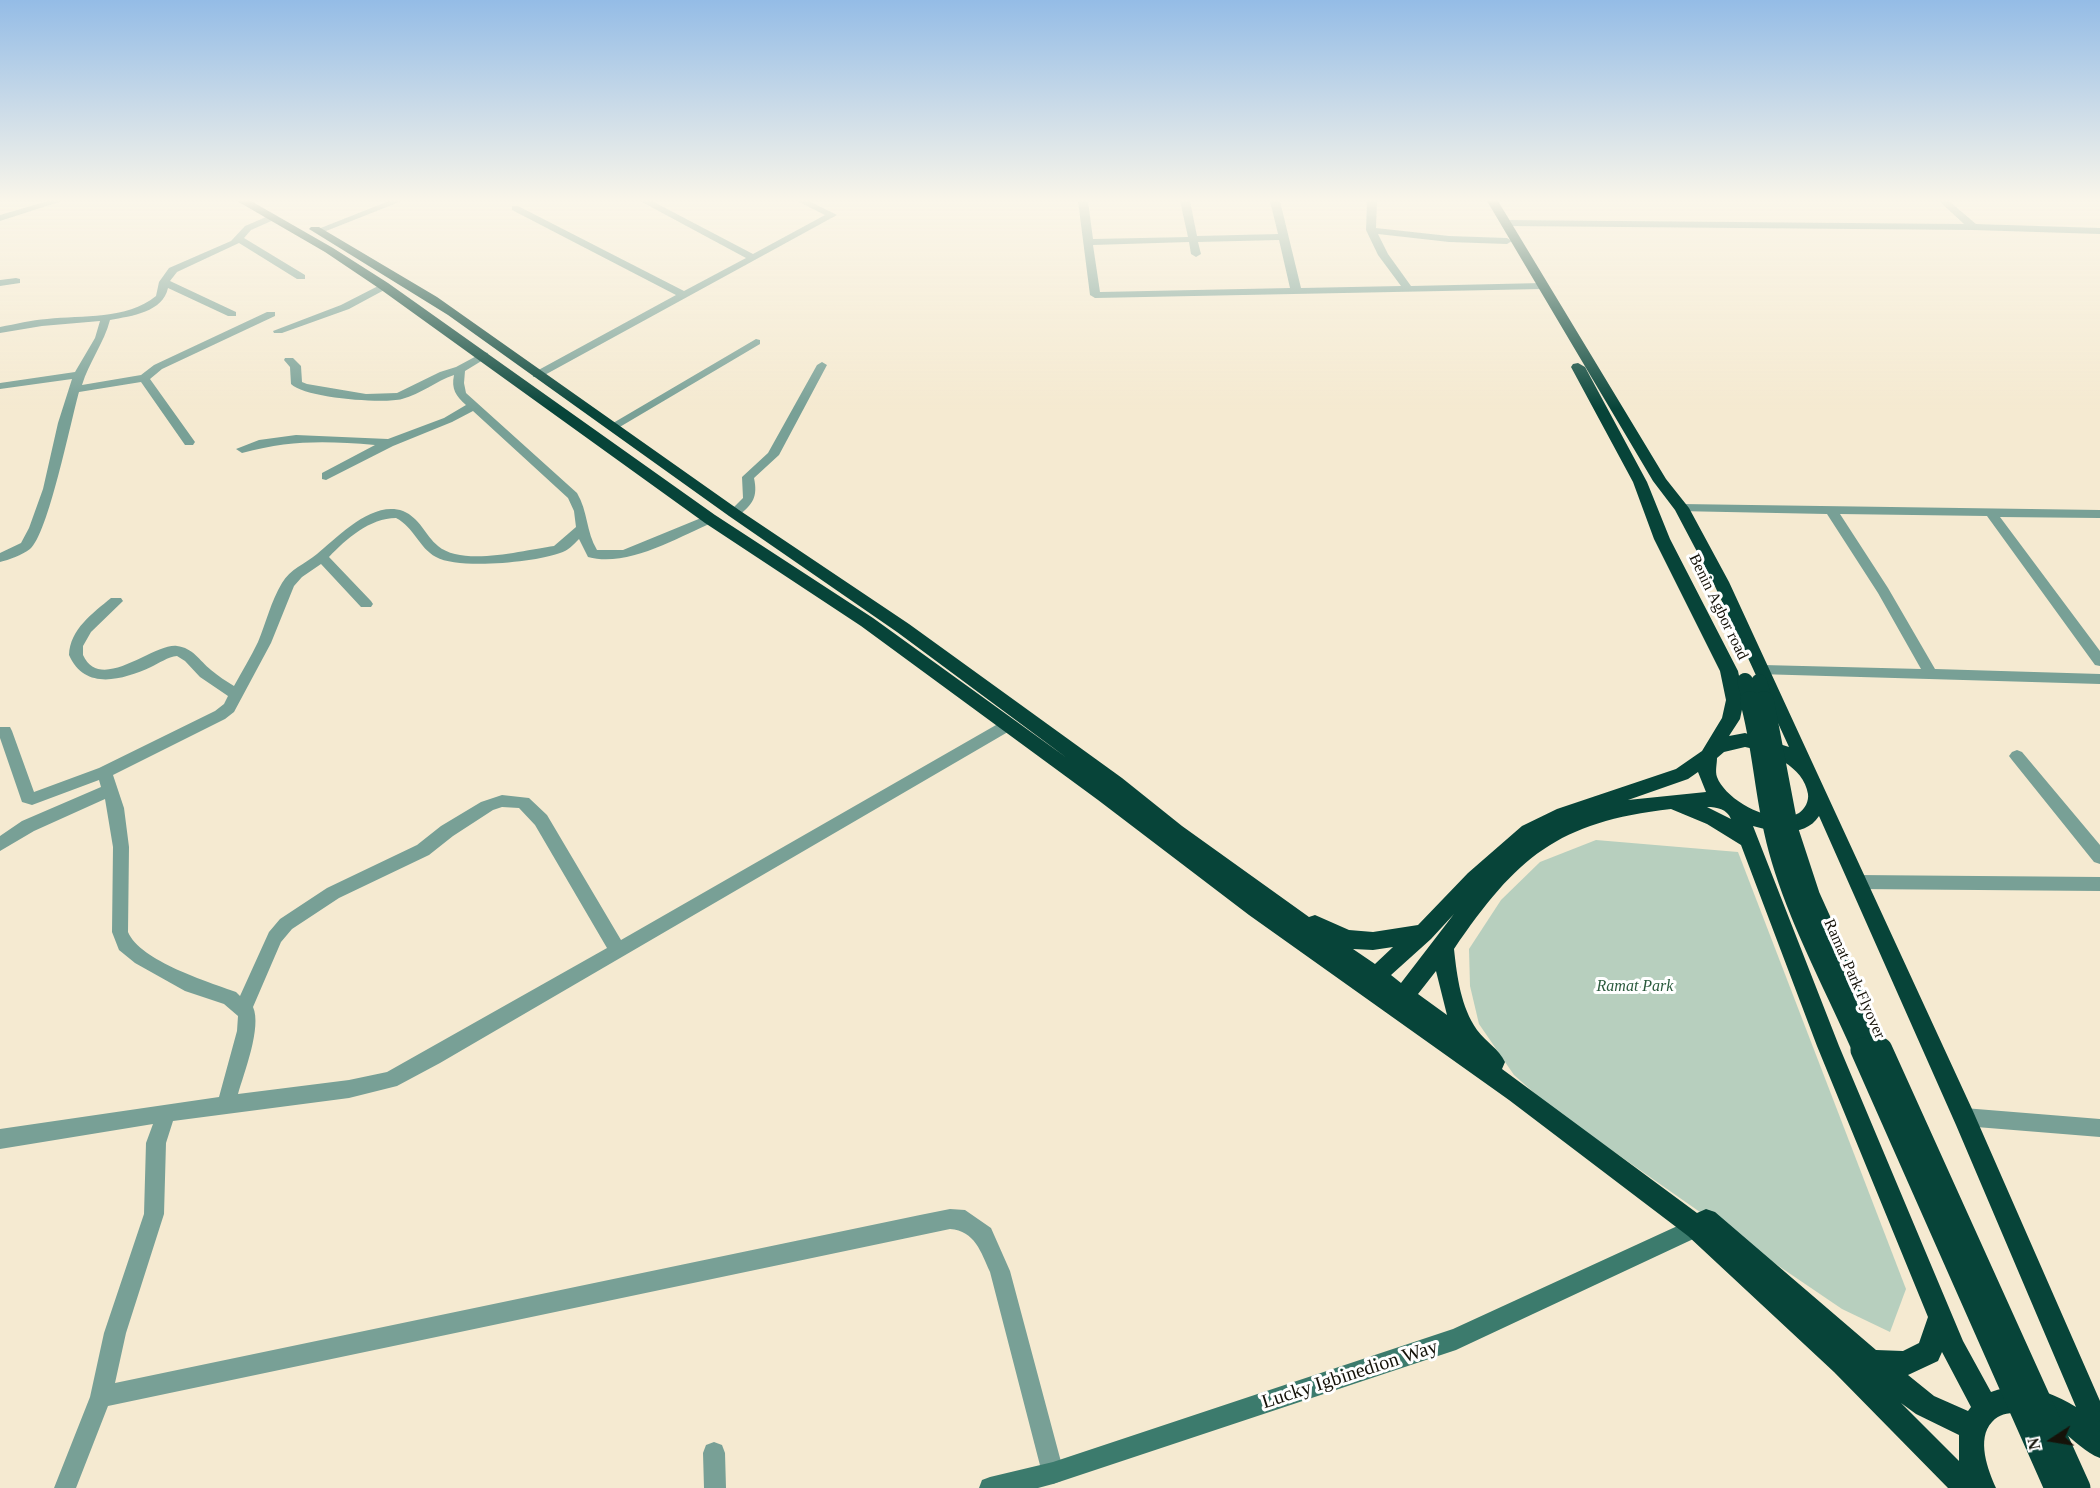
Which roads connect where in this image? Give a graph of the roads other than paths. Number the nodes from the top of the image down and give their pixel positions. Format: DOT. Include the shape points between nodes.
graph roads {
  1 [pos="173,270"];
  2 [pos="290,270"];
  3 [pos="359,270"];
  4 [pos="389,270"];
  5 [pos="636,270"];
  6 [pos="730,270"];
  7 [pos="1092,270"];
  8 [pos="1291,270"];
  9 [pos="1395,270"];
  10 [pos="1527,270"];
  11 [pos="1529,270"];
  12 [pos="301,277"];
  13 [pos="16,281"];
  14 [pos="164,282"];
  15 [pos="0,284"];
  16 [pos="384,286"];
  17 [pos="1537,286"];
  18 [pos="1408,288"];
  19 [pos="1296,290"];
  20 [pos="685,296"];
  21 [pos="232,314"];
  22 [pos="271,314"];
  23 [pos="106,317"];
  24 [pos="0,330"];
  25 [pos="278,331"];
  26 [pos="756,342"];
  27 [pos="484,355"];
  28 [pos="289,360"];
  29 [pos="822,364"];
  30 [pos="460,370"];
  31 [pos="79,375"];
  32 [pos="537,375"];
  33 [pos="144,378"];
  34 [pos="0,386"];
  35 [pos="75,389"];
  36 [pos="473,406"];
  37 [pos="614,426"];
  38 [pos="189,442"];
  39 [pos="389,443"];
  40 [pos="242,449"];
  41 [pos="326,476"];
  42 [pos="1660,481"];
  43 [pos="1640,482"];
  44 [pos="1681,508"];
  45 [pos="1831,511"];
  46 [pos="734,513"];
  47 [pos="1990,513"];
  48 [pos="2100,514"];
  49 [pos="710,519"];
  50 [pos="581,530"];
  51 [pos="322,557"];
  52 [pos="0,558"];
  53 [pos="116,601"];
  54 [pos="366,604"];
  55 [pos="2100,661"];
  56 [pos="1931,674"];
  57 [pos="1756,678"];
  58 [pos="2100,679"];
  59 [pos="237,695"];
  60 [pos="1008,725"];
  61 [pos="5,731"];
  62 [pos="1708,756"];
  63 [pos="2017,756"];
  64 [pos="104,772"];
  65 [pos="1815,786"];
  66 [pos="1110,789"];
  67 [pos="109,790"];
  68 [pos="1669,801"];
  69 [pos="1730,805"];
  70 [pos="1749,840"];
  71 [pos="0,844"];
  72 [pos="2100,857"];
  73 [pos="1857,882"];
  74 [pos="2100,884"];
  75 [pos="1280,907"];
  76 [pos="1424,933"];
  77 [pos="1443,947"];
  78 [pos="618,951"];
  79 [pos="1371,980"];
  80 [pos="1401,1001"];
  81 [pos="243,1010"];
  82 [pos="1478,1051"];
  83 [pos="226,1104"];
  84 [pos="166,1113"];
  85 [pos="1964,1117"];
  86 [pos="2100,1128"];
  87 [pos="0,1139"];
  88 [pos="1697,1227"];
  89 [pos="1940,1317"];
  90 [pos="1872,1363"];
  91 [pos="101,1398"];
  92 [pos="1980,1419"];
  93 [pos="2100,1432"];
  94 [pos="2100,1444"];
  95 [pos="714,1453"];
  96 [pos="1053,1473"];
  97 [pos="65,1488"];
  98 [pos="715,1488"];
  99 [pos="990,1488"];
  100 [pos="1967,1488"];
  101 [pos="1982,1488"];
  102 [pos="2057,1488"];
  103 [pos="2078,1488"];
  1 -- 14 [label="street"];
  2 -- 12 [label="street"];
  3 -- 16 [label="highway"];
  4 -- 32 [label="highway"];
  5 -- 20 [label="street"];
  6 -- 20 [label="street"];
  7 -- 19 [label="street" via="1095,295"];
  8 -- 19 [label="street"];
  9 -- 18 [label="street"];
  10 -- 17 [label="highway, Benin Agbor road"];
  11 -- 17 [label="highway, Benin Agbor road"];
  13 -- 15 [label="street"];
  14 -- 21 [label="street"];
  14 -- 23 [label="street" via="156,302"];
  16 -- 25 [label="street" via="345,307"];
  16 -- 27 [label="highway"];
  17 -- 18 [label="street"];
  17 -- 42 [label="highway, Benin Agbor road"];
  17 -- 43 [label="highway, Benin Agbor road"];
  18 -- 19 [label="street"];
  20 -- 32 [label="street"];
  22 -- 33 [label="street"];
  23 -- 24 [label="street"];
  23 -- 31 [label="street" via="100,338"];
  26 -- 37 [label="street"];
  27 -- 30 [label="street"];
  27 -- 49 [label="highway"];
  28 -- 30 [label="street" via="295,366 297,384 303,387 375,399 400,395"];
  29 -- 46 [label="street" via="773,455 748,477 750,501"];
  30 -- 36 [label="street" via="461,394"];
  31 -- 34 [label="street"];
  31 -- 35 [label="street"];
  32 -- 37 [label="highway"];
  33 -- 35 [label="street"];
  33 -- 38 [label="street"];
  35 -- 52 [label="street" via="35,528 26,546"];
  36 -- 39 [label="street"];
  36 -- 50 [label="street" via="573,496 580,507"];
  37 -- 46 [label="highway"];
  39 -- 40 [label="street" via="315,438 271,441"];
  39 -- 41 [label="street"];
  42 -- 44 [label="highway, Benin Agbor road"];
  42 -- 57 [label="highway, Ramat Park Flyover"];
  43 -- 57 [label="highway, Ramat Park Flyover"];
  43 -- 62 [label="highway, Benin Agbor road" via="1662,539 1729,671 1735,700 1731,719"];
  44 -- 45 [label="street"];
  44 -- 57 [label="highway, Benin Agbor road" via="1721,582"];
  45 -- 47 [label="street"];
  45 -- 56 [label="street"];
  46 -- 66 [label="highway" via="912,634"];
  47 -- 48 [label="street"];
  47 -- 55 [label="street"];
  49 -- 50 [label="street" via="625,554 610,556 594,554"];
  49 -- 60 [label="highway" via="867,622"];
  50 -- 51 [label="street" via="556,550 468,560 434,551 408,519 395,514 378,516 341,536"];
  51 -- 54 [label="street"];
  51 -- 59 [label="street" via="288,584"];
  53 -- 59 [label="street" via="79,639 75,649 84,670 101,675 117,673 178,650"];
  56 -- 57 [label="street"];
  56 -- 58 [label="street"];
  57 -- 65 [label="highway, Benin Agbor road"];
  57 -- 102 [label="highway, Ramat Park Flyover, bridge" via="1756,722 1774,832 1794,895"];
  57 -- 103 [label="highway, Ramat Park Flyover, bridge" via="1770,722 1789,832 1810,896"];
  59 -- 64 [label="street" via="220,716"];
  60 -- 66 [label="highway"];
  60 -- 78 [label="street"];
  61 -- 64 [label="street" via="32,800"];
  62 -- 65 [label="highway" via="1726,742 1745,740 1766,745 1797,762"];
  62 -- 69 [label="highway" via="1707,776"];
  62 -- 76 [label="highway, Benin Agbor road" via="1682,774 1564,814 1528,832 1474,879"];
  63 -- 72 [label="street"];
  64 -- 67 [label="street"];
  65 -- 69 [label="highway" via="1816,808 1799,822 1770,823"];
  65 -- 73 [label="highway, Benin Agbor road"];
  66 -- 75 [label="highway"];
  66 -- 79 [label="highway" via="1256,909"];
  67 -- 71 [label="street" via="28,826"];
  67 -- 81 [label="street" via="122,847 120,932 125,945 191,985 230,998"];
  68 -- 69 [label="highway"];
  68 -- 70 [label="highway" via="1691,807"];
  68 -- 77 [label="highway" via="1628,806 1574,822 1536,843 1500,873"];
  69 -- 70 [label="highway"];
  70 -- 89 [label="highway" via="1828,1046"];
  73 -- 74 [label="street"];
  73 -- 85 [label="highway, Benin Agbor road"];
  75 -- 76 [label="highway" via="1347,939 1373,941"];
  75 -- 79 [label="highway"];
  76 -- 79 [label="highway, Benin Agbor road"];
  77 -- 80 [label="highway"];
  77 -- 82 [label="highway" via="1458,1022"];
  78 -- 81 [label="street" via="541,820 523,802 502,801 487,806 423,850 333,893 286,924 274,937"];
  78 -- 83 [label="street" via="390,1080"];
  79 -- 80 [label="highway"];
  80 -- 82 [label="highway"];
  80 -- 88 [label="highway"];
  81 -- 83 [label="street" via="247,1013 246,1031"];
  82 -- 90 [label="highway" via="1711,1224"];
  83 -- 84 [label="street"];
  84 -- 87 [label="street"];
  84 -- 91 [label="street" via="156,1143 154,1214 115,1333"];
  85 -- 86 [label="street"];
  85 -- 93 [label="highway, Benin Agbor road"];
  88 -- 96 [label="street, Lucky Igbinedion Way" via="1456,1340"];
  88 -- 100 [label="highway" via="1843,1363"];
  89 -- 90 [label="highway" via="1929,1352 1904,1364"];
  89 -- 92 [label="highway"];
  90 -- 92 [label="highway" via="1925,1405"];
  91 -- 96 [label="street" via="920,1225 965,1220 984,1235 1000,1271"];
  91 -- 97 [label="street"];
  92 -- 94 [label="highway" via="2008,1401 2036,1403 2067,1417"];
  92 -- 101 [label="highway" via="1971,1454"];
  95 -- 98 [label="street"];
  96 -- 99 [label="street, Lucky Igbinedion Way"];
}
